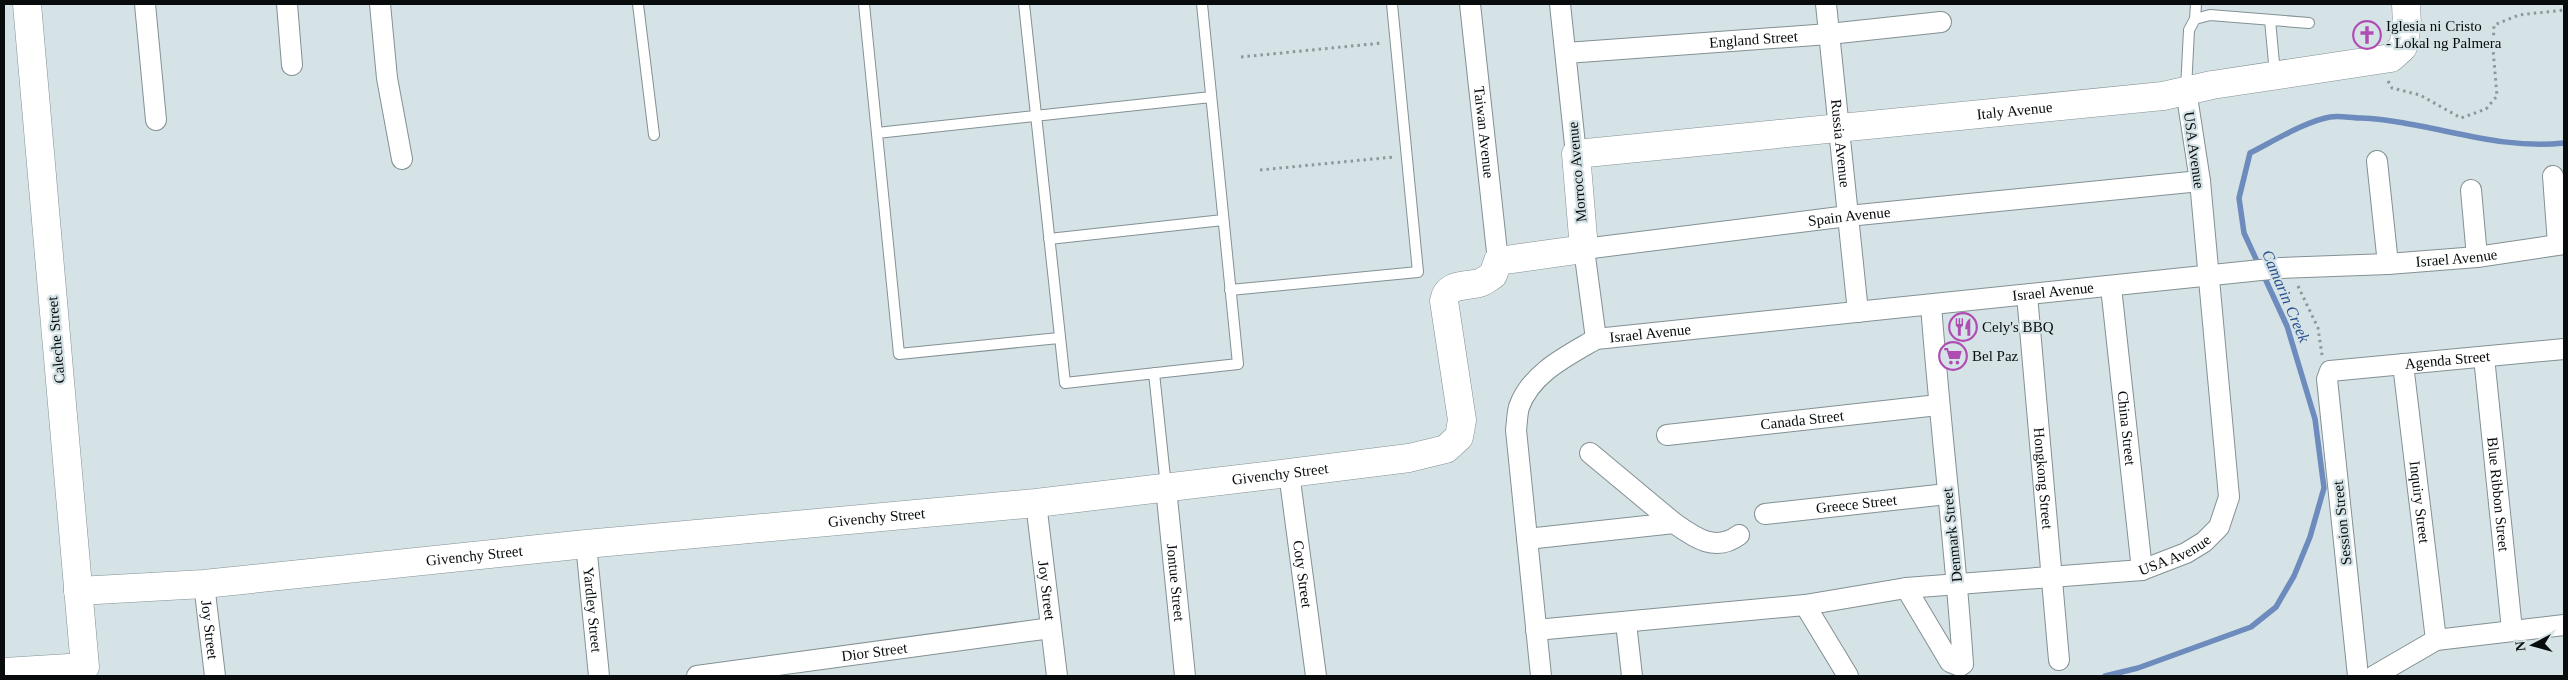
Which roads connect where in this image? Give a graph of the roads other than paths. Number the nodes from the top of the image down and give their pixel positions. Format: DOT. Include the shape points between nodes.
graph roads {
  1 [pos="27,4"];
  2 [pos="145,4"];
  3 [pos="287,4"];
  4 [pos="380,4"];
  5 [pos="638,4"];
  6 [pos="864,4"];
  7 [pos="1024,4"];
  8 [pos="1202,4"];
  9 [pos="1392,4"];
  10 [pos="1470,4"];
  11 [pos="1560,4"];
  12 [pos="1826,4"];
  13 [pos="2196,4"];
  14 [pos="2406,4"];
  15 [pos="2195,19"];
  16 [pos="2270,20"];
  17 [pos="1941,22"];
  18 [pos="2309,23"];
  19 [pos="1829,34"];
  20 [pos="1566,53"];
  21 [pos="292,65"];
  22 [pos="2276,76"];
  23 [pos="2186,90"];
  24 [pos="1211,97"];
  25 [pos="1036,116"];
  26 [pos="156,120"];
  27 [pos="1839,128"];
  28 [pos="877,133"];
  29 [pos="654,135"];
  30 [pos="1576,154"];
  31 [pos="402,159"];
  32 [pos="2377,161"];
  33 [pos="2553,176"];
  34 [pos="2200,182"];
  35 [pos="2471,190"];
  36 [pos="1848,216"];
  37 [pos="1223,220"];
  38 [pos="1049,239"];
  39 [pos="2561,244"];
  40 [pos="1584,249"];
  41 [pos="2477,257"];
  42 [pos="1498,261"];
  43 [pos="2388,264"];
  44 [pos="2208,275"];
  45 [pos="2112,287"];
  46 [pos="1230,290"];
  47 [pos="2027,295"];
  48 [pos="1930,306"];
  49 [pos="1858,312"];
  50 [pos="1059,338"];
  51 [pos="1596,339"];
  52 [pos="2564,349"];
  53 [pos="2484,357"];
  54 [pos="2403,364"];
  55 [pos="2330,371"];
  56 [pos="1154,373"];
  57 [pos="1938,404"];
  58 [pos="1667,435"];
  59 [pos="1590,453"];
  60 [pos="1289,473"];
  61 [pos="1166,488"];
  62 [pos="1947,494"];
  63 [pos="1036,503"];
  64 [pos="1765,514"];
  65 [pos="1674,523"];
  66 [pos="1738,535"];
  67 [pos="1527,539"];
  68 [pos="586,544"];
  69 [pos="2142,570"];
  70 [pos="2052,578"];
  71 [pos="1958,583"];
  72 [pos="204,584"];
  73 [pos="1906,588"];
  74 [pos="78,591"];
  75 [pos="1805,605"];
  76 [pos="1626,623"];
  77 [pos="2564,624"];
  78 [pos="1051,628"];
  79 [pos="1536,630"];
  80 [pos="2512,630"];
  81 [pos="2436,640"];
  82 [pos="2059,660"];
  83 [pos="85,671"];
  84 [pos="4,672"];
  85 [pos="215,676"];
  86 [pos="599,676"];
  87 [pos="697,676"];
  88 [pos="1056,676"];
  89 [pos="1185,676"];
  90 [pos="1316,676"];
  91 [pos="1541,676"];
  92 [pos="1632,676"];
  93 [pos="1848,676"];
  94 [pos="2358,676"];
  95 [pos="2374,676"];
  1 -- 74 [label="street, Caleche Street"];
  2 -- 26 [label="street"];
  3 -- 21 [label="street"];
  4 -- 31 [label="street" via="387,78"];
  5 -- 29 [label="lane"];
  6 -- 28 [label="lane"];
  7 -- 25 [label="lane"];
  8 -- 24 [label="lane"];
  9 -- 46 [label="lane" via="1418,272"];
  10 -- 42 [label="street, Taiwan Avenue"];
  11 -- 20 [label="street, Morroco Avenue"];
  12 -- 19 [label="street, Russia Avenue"];
  13 -- 15 [label="lane"];
  14 -- 22 [label="street, Italy Avenue" via="2403,47 2391,58"];
  15 -- 16 [label="lane" via="2210,15"];
  15 -- 23 [label="lane" via="2189,30"];
  16 -- 18 [label="lane"];
  16 -- 22 [label="lane"];
  17 -- 19 [label="street, England Street"];
  19 -- 20 [label="street, England Street"];
  19 -- 27 [label="street, Russia Avenue"];
  20 -- 30 [label="street, Morroco Avenue"];
  22 -- 23 [label="street, Italy Avenue"];
  23 -- 27 [label="street, Italy Avenue" via="2164,96"];
  23 -- 34 [label="street, USA Avenue"];
  24 -- 25 [label="lane"];
  24 -- 37 [label="lane"];
  25 -- 28 [label="lane"];
  25 -- 38 [label="lane"];
  27 -- 30 [label="street, Italy Avenue"];
  27 -- 36 [label="street, Russia Avenue"];
  28 -- 50 [label="lane" via="899,354"];
  30 -- 40 [label="street, Morroco Avenue"];
  32 -- 43 [label="street"];
  33 -- 39 [label="street"];
  34 -- 36 [label="street, Spain Avenue"];
  34 -- 44 [label="street, USA Avenue"];
  35 -- 41 [label="street"];
  36 -- 40 [label="street, Spain Avenue"];
  36 -- 49 [label="street, Russia Avenue"];
  37 -- 38 [label="lane"];
  37 -- 46 [label="lane"];
  38 -- 50 [label="lane"];
  39 -- 41 [label="street, Israel Avenue"];
  40 -- 42 [label="street, Spain Avenue"];
  40 -- 51 [label="street, Morroco Avenue"];
  41 -- 43 [label="street, Israel Avenue"];
  42 -- 60 [label="street, Givenchy Street" via="1493,275 1487,279 1445,292 1462,420 1458,437 1446,448 1409,458"];
  43 -- 44 [label="street, Israel Avenue"];
  44 -- 45 [label="street, Israel Avenue"];
  44 -- 69 [label="street, USA Avenue" via="2229,497 2219,527 2204,542 2186,553"];
  45 -- 47 [label="street, Israel Avenue"];
  45 -- 69 [label="street, China Street"];
  46 -- 56 [label="lane" via="1238,364"];
  47 -- 48 [label="street, Israel Avenue"];
  47 -- 70 [label="street, Hongkong Street"];
  48 -- 49 [label="street, Israel Avenue"];
  48 -- 57 [label="street, Denmark Street"];
  49 -- 51 [label="street, Israel Avenue"];
  50 -- 56 [label="lane" via="1064,383"];
  51 -- 67 [label="street, Israel Avenue" via="1550,366 1532,386 1520,407 1516,430"];
  52 -- 53 [label="street, Agenda Street"];
  53 -- 54 [label="street, Agenda Street"];
  53 -- 80 [label="street, Blue Ribbon Street"];
  54 -- 55 [label="street, Agenda Street"];
  54 -- 81 [label="street, Inquiry Street"];
  55 -- 94 [label="street, Session Street" via="2327,379"];
  56 -- 61 [label="lane"];
  57 -- 58 [label="street, Canada Street"];
  57 -- 62 [label="street, Denmark Street"];
  59 -- 65 [label="street"];
  60 -- 61 [label="street, Givenchy Street"];
  60 -- 90 [label="street, Coty Street"];
  61 -- 63 [label="street, Givenchy Street"];
  61 -- 89 [label="street, Jontue Street"];
  62 -- 64 [label="street, Greece Street"];
  62 -- 71 [label="street, Denmark Street"];
  63 -- 68 [label="street, Givenchy Street"];
  63 -- 78 [label="street, Joy Street"];
  65 -- 66 [label="street" via="1712,544 1724,543"];
  65 -- 67 [label="street"];
  67 -- 79 [label="street, Israel Avenue"];
  68 -- 72 [label="street, Givenchy Street"];
  68 -- 86 [label="street, Yardley Street"];
  69 -- 70 [label="street, USA Avenue"];
  70 -- 71 [label="street, USA Avenue"];
  70 -- 82 [label="street, Hongkong Street"];
  71 -- 73 [label="street, USA Avenue"];
  71 -- 73 [label="street, Denmark Street" via="1963,664 1960,666 1950,662"];
  72 -- 74 [label="street, Givenchy Street"];
  72 -- 85 [label="street, Joy Street"];
  73 -- 75 [label="street, USA Avenue"];
  74 -- 83 [label="street, Caleche Street"];
  75 -- 76 [label="street, USA Avenue"];
  75 -- 93 [label="street"];
  76 -- 79 [label="street, USA Avenue"];
  76 -- 92 [label="street"];
  77 -- 80 [label="street"];
  78 -- 87 [label="street, Dior Street"];
  78 -- 88 [label="street, Joy Street"];
  79 -- 91 [label="street, Israel Avenue"];
  80 -- 81 [label="street"];
  81 -- 95 [label="street"];
  83 -- 84 [label="street"];
}
